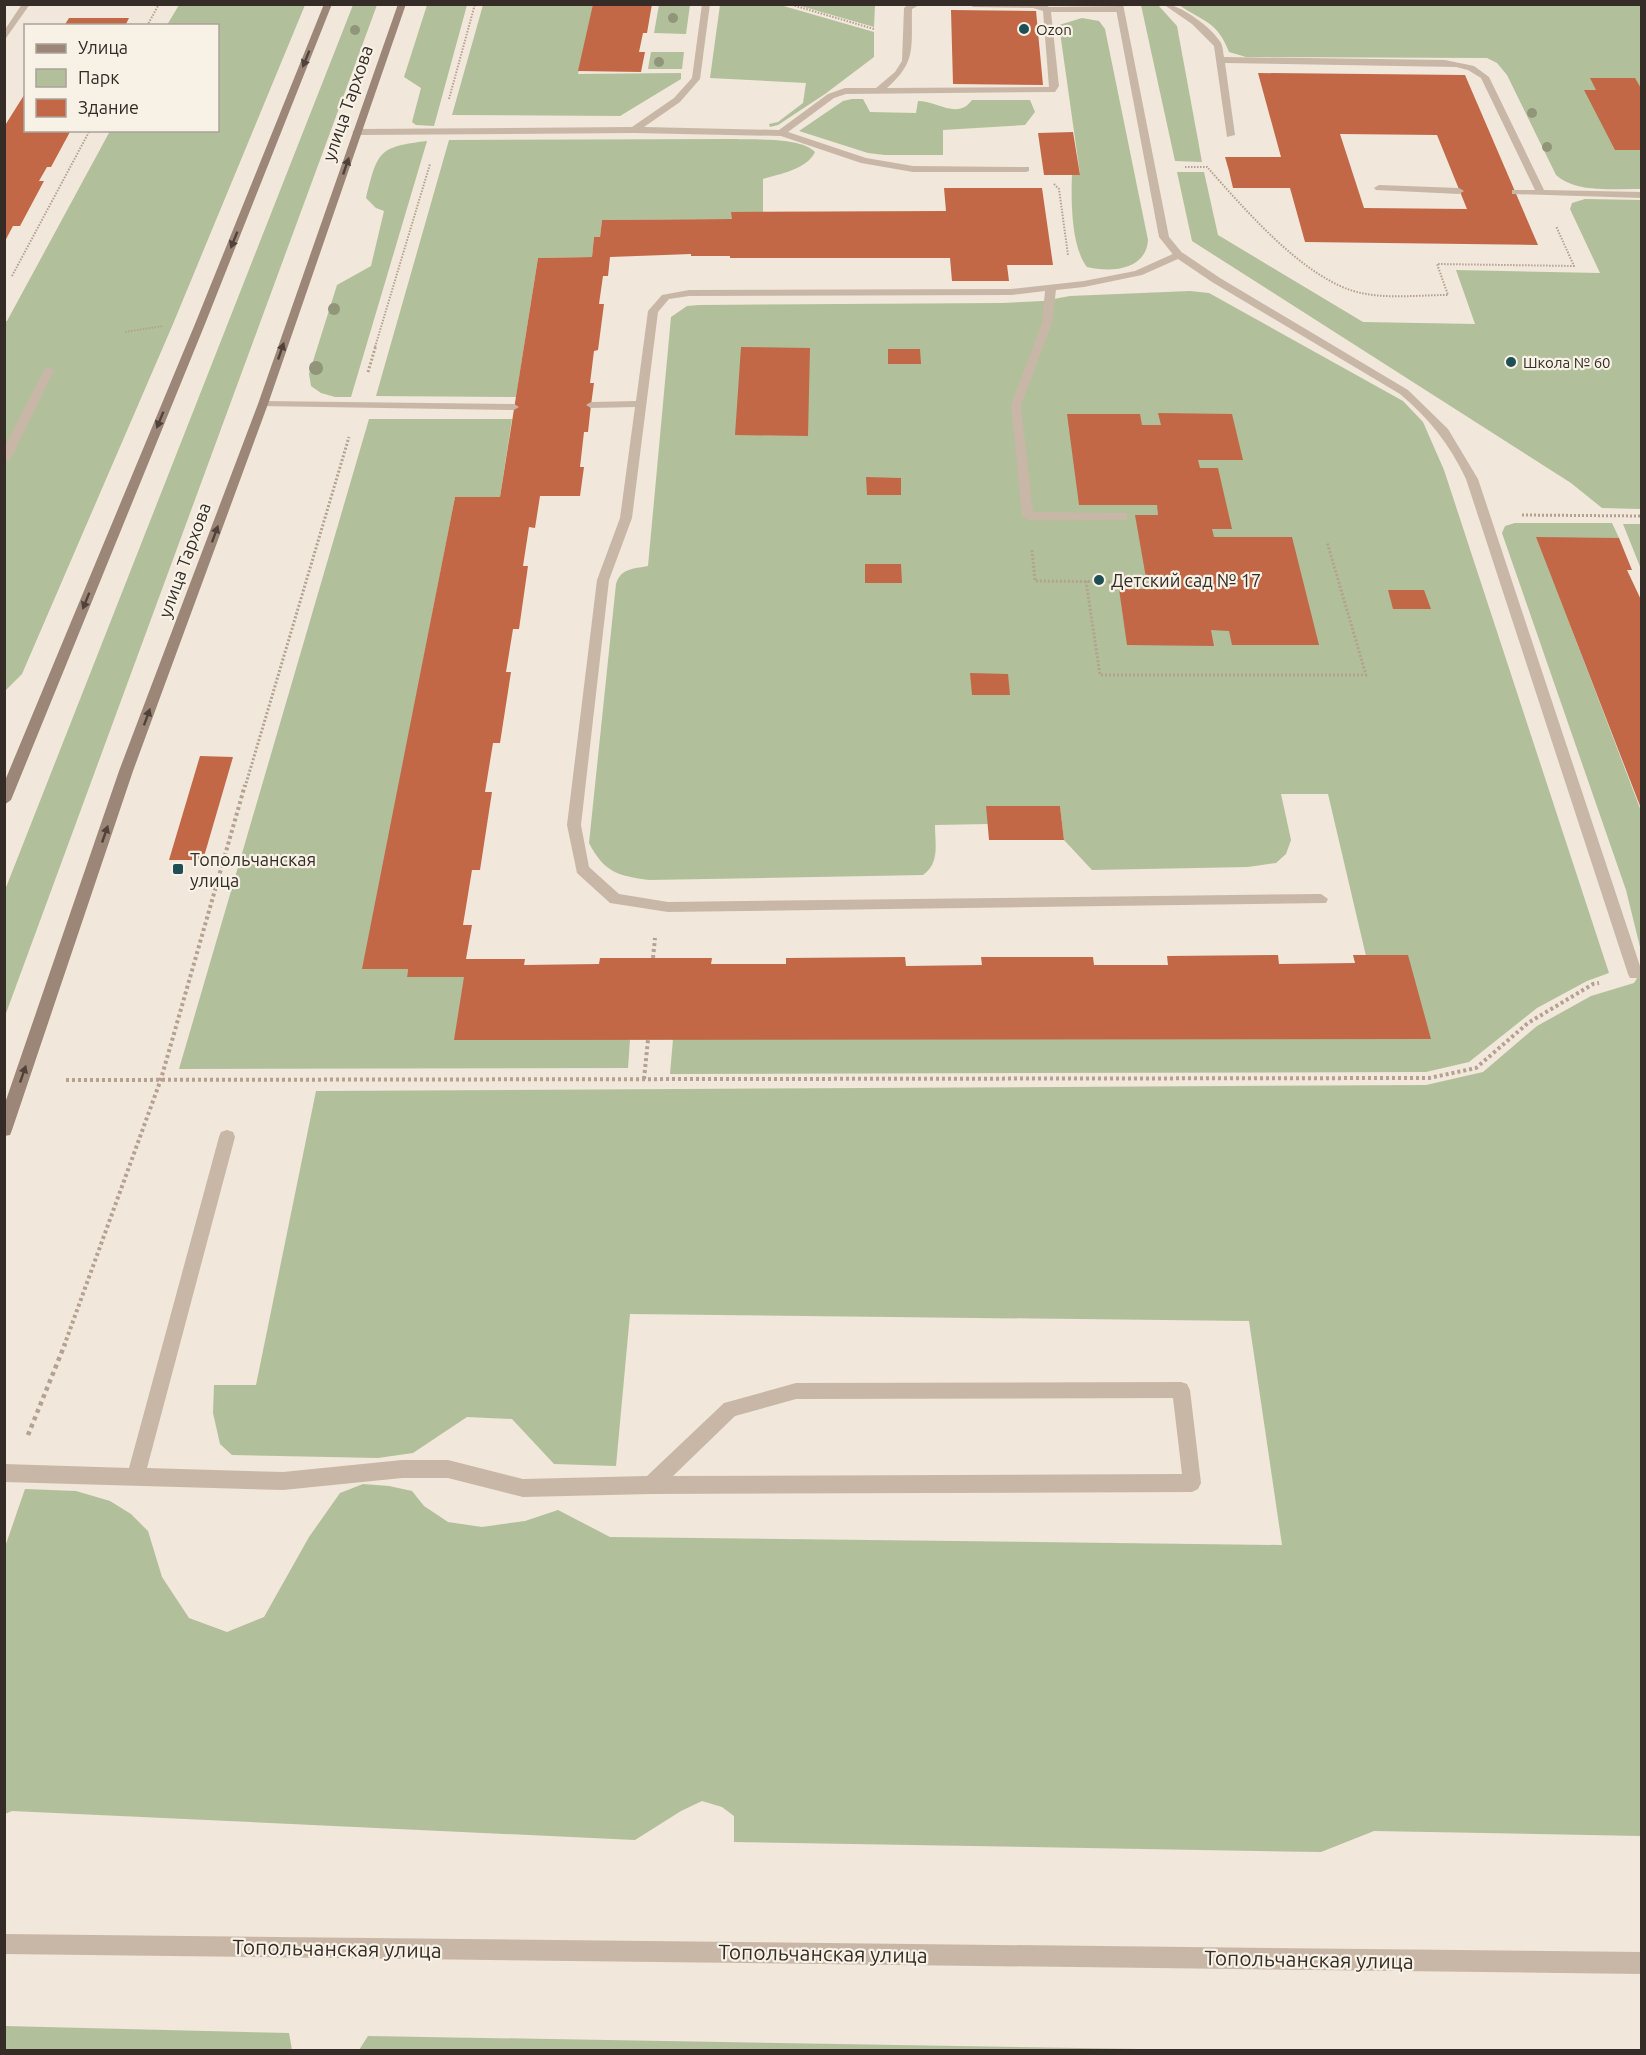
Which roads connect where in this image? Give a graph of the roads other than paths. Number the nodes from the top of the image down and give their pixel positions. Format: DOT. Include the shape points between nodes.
graph roads {
  1 [pos="26,4"];
  2 [pos="328,4"];
  3 [pos="402,4"];
  4 [pos="705,4"];
  5 [pos="917,4"];
  6 [pos="973,4"];
  7 [pos="1167,4"];
  8 [pos="1120,7"];
  9 [pos="1047,10"];
  10 [pos="4,39"];
  11 [pos="1221,60"];
  12 [pos="879,90"];
  13 [pos="634,130"];
  14 [pos="357,132"];
  15 [pos="781,133"];
  16 [pos="1230,135"];
  17 [pos="1026,169"];
  18 [pos="1379,188"];
  19 [pos="1459,190"];
  20 [pos="1515,192"];
  21 [pos="1541,193"];
  22 [pos="1641,195"];
  23 [pos="1179,255"];
  24 [pos="1051,287"];
  25 [pos="49,370"];
  26 [pos="263,404"];
  27 [pos="641,404"];
  28 [pos="591,405"];
  29 [pos="514,407"];
  30 [pos="4,459"];
  31 [pos="1123,516"];
  32 [pos="4,800"];
  33 [pos="1321,899"];
  34 [pos="1635,974"];
  35 [pos="4,1130"];
  36 [pos="227,1137"];
  37 [pos="8,1472"];
  38 [pos="135,1478"];
  39 [pos="651,1485"];
  40 [pos="4,1944"];
  41 [pos="1641,1963"];
  1 -- 10 [label="street"];
  2 -- 32 [label="main road, one-way"];
  3 -- 14 [label="main road, улица Тархова"];
  4 -- 13 [label="street" via="696,79 677,100"];
  5 -- 12 [label="street" via="908,8 906,61 898,74"];
  6 -- 9 [label="street" via="1032,5"];
  7 -- 11 [label="street" via="1208,32 1218,45"];
  8 -- 9 [label="street"];
  8 -- 23 [label="street" via="1164,237"];
  9 -- 12 [label="street" via="1055,86 1052,90"];
  11 -- 16 [label="street"];
  11 -- 21 [label="street" via="1445,63 1478,70 1485,77"];
  12 -- 15 [label="street" via="845,91 831,96"];
  13 -- 14 [label="street"];
  13 -- 15 [label="street"];
  26 -- 14 [label="main road, улица Тархова, one-way"];
  15 -- 17 [label="street" via="864,161 913,169"];
  18 -- 19 [label="street"];
  20 -- 21 [label="street"];
  21 -- 22 [label="street"];
  23 -- 24 [label="street" via="1138,273"];
  23 -- 34 [label="street" via="1404,392 1428,411 1458,449 1485,515"];
  24 -- 27 [label="street" via="1011,292 689,293 666,297 652,311"];
  24 -- 31 [label="street" via="1047,323 1016,405 1028,516"];
  25 -- 30 [label="street"];
  26 -- 29 [label="street"];
  35 -- 26 [label="main road, улица Тархова, one-way" via="126,771"];
  27 -- 28 [label="street"];
  27 -- 33 [label="street" via="626,518 603,580 574,825 582,869 615,899 668,907"];
  36 -- 38 [label="street"];
  37 -- 38 [label="street"];
  38 -- 39 [label="street" via="283,1481 402,1469 448,1469 523,1488"];
  39 -- 39 [label="street" via="730,1409 796,1391 1181,1390 1192,1483"];
  40 -- 41 [label="street, Топольчанская улица"];
}
